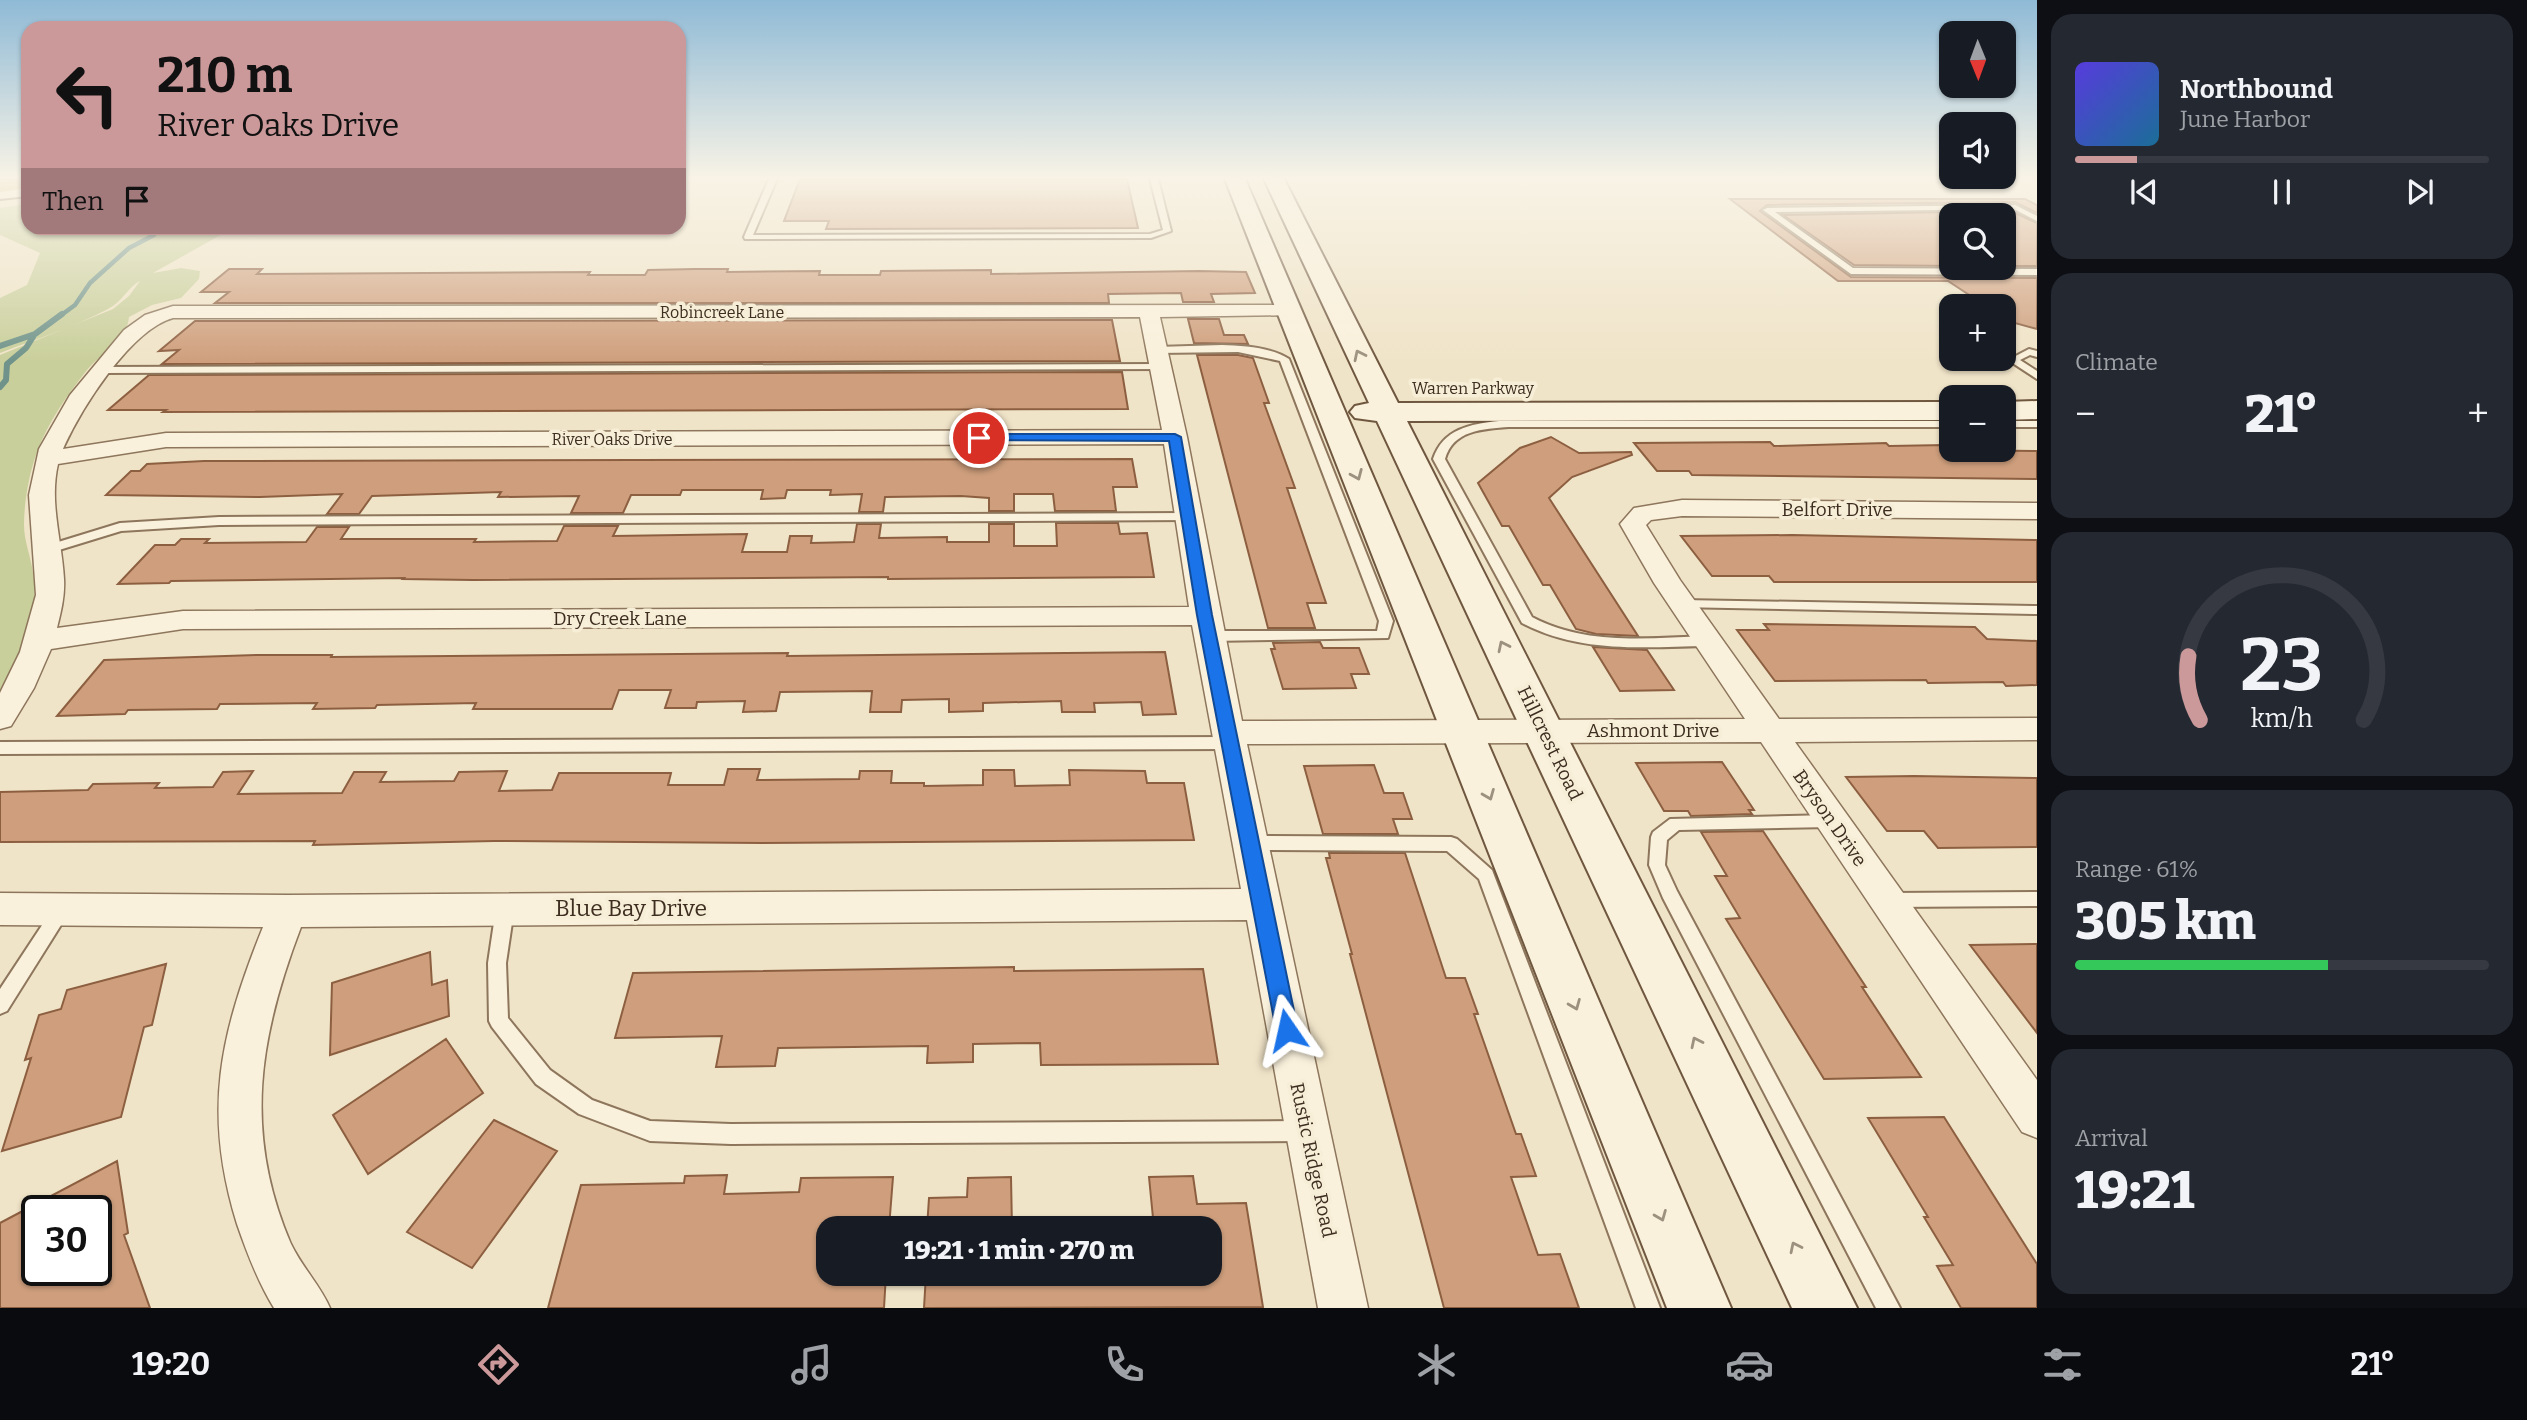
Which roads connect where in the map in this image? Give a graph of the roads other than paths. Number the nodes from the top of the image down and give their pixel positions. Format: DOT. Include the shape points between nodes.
graph roads {
  1 [pos="1260,240"];
  2 [pos="1304,240"];
  3 [pos="1809,240"];
  4 [pos="2037,272"];
  5 [pos="1149,311"];
  6 [pos="1289,311"];
  7 [pos="2037,354"];
  8 [pos="1159,359"];
  9 [pos="100,370"];
  10 [pos="2037,376"];
  11 [pos="1326,400"];
  12 [pos="1382,401"];
  13 [pos="2037,410"];
  14 [pos="1939,411"];
  15 [pos="2016,411"];
  16 [pos="1939,424"];
  17 [pos="2016,424"];
  18 [pos="2037,424"];
  19 [pos="1175,437"];
  20 [pos="50,458"];
  21 [pos="2037,511"];
  22 [pos="1188,517"];
  23 [pos="1638,517"];
  24 [pos="46,550"];
  25 [pos="1682,604"];
  26 [pos="2037,610"];
  27 [pos="1207,626"];
  28 [pos="37,640"];
  29 [pos="1708,641"];
  30 [pos="0,718"];
  31 [pos="2037,729"];
  32 [pos="1544,730"];
  33 [pos="1463,731"];
  34 [pos="1770,731"];
  35 [pos="1229,738"];
  36 [pos="0,748"];
  37 [pos="1832,821"];
  38 [pos="1249,843"];
  39 [pos="2037,899"];
  40 [pos="1887,900"];
  41 [pos="1261,904"];
  42 [pos="0,909"];
  43 [pos="62,909"];
  44 [pos="505,909"];
  45 [pos="288,911"];
  46 [pos="0,1005"];
  47 [pos="2037,1117"];
  48 [pos="1307,1131"];
  49 [pos="305,1308"];
  50 [pos="1343,1308"];
  51 [pos="1648,1308"];
  52 [pos="1699,1308"];
  53 [pos="1825,1308"];
  54 [pos="1888,1308"];
  1 -- 6 [label="main road"];
  12 -- 2 [label="main road, Hillcrest Road, one-way"];
  3 -- 4 [label="lane" via="1852,271"];
  5 -- 6 [label="street, Robincreek Lane"];
  5 -- 8 [label="street, Rustic Ridge Road"];
  5 -- 9 [label="street, Robincreek Lane" via="173,312 143,323"];
  6 -- 11 [label="main road"];
  7 -- 10 [label="lane" via="2029,352 2013,360"];
  8 -- 9 [label="lane"];
  8 -- 19 [label="street, Rustic Ridge Road"];
  8 -- 27 [label="lane" via="1245,349 1284,359 1386,621 1383,635"];
  9 -- 20 [label="street" via="58,432"];
  11 -- 12 [label="main road, Warren Parkway"];
  11 -- 33 [label="main road, one-way"];
  12 -- 14 [label="main road, Warren Parkway" via="1707,412"];
  32 -- 12 [label="main road, Hillcrest Road, one-way"];
  13 -- 15 [label="main road"];
  16 -- 29 [label="lane" via="1509,424 1470,428 1446,442 1439,459 1527,620 1544,631 1583,639"];
  17 -- 18 [label="lane"];
  19 -- 20 [label="street, River Oaks Drive" via="166,440"];
  19 -- 22 [label="street, Rustic Ridge Road"];
  20 -- 24 [label="street" via="41,510"];
  21 -- 23 [label="street, Belfort Drive" via="1682,508 1654,510"];
  22 -- 24 [label="lane" via="219,521 120,527"];
  22 -- 27 [label="street, Rustic Ridge Road"];
  23 -- 25 [label="street, Bryson Drive" via="1633,524"];
  24 -- 28 [label="street" via="49,599"];
  25 -- 26 [label="lane"];
  25 -- 29 [label="street, Bryson Drive"];
  27 -- 28 [label="street, Dry Creek Lane" via="183,620"];
  27 -- 35 [label="street, Rustic Ridge Road"];
  28 -- 30 [label="street" via="19,688"];
  29 -- 34 [label="street, Bryson Drive"];
  31 -- 34 [label="street, Ashmont Drive"];
  32 -- 33 [label="street, Ashmont Drive"];
  32 -- 34 [label="street, Ashmont Drive"];
  53 -- 32 [label="main road, Hillcrest Road, one-way"];
  33 -- 35 [label="street, Ashmont Drive"];
  33 -- 52 [label="main road, one-way"];
  34 -- 37 [label="street, Bryson Drive"];
  35 -- 36 [label="lane"];
  35 -- 38 [label="street, Rustic Ridge Road"];
  37 -- 40 [label="street, Bryson Drive"];
  37 -- 54 [label="lane" via="1676,824 1659,837 1657,865"];
  38 -- 41 [label="street, Rustic Ridge Road"];
  38 -- 51 [label="lane" via="1451,844 1486,875"];
  39 -- 40 [label="lane"];
  40 -- 47 [label="street, Bryson Drive"];
  41 -- 44 [label="street, Blue Bay Drive"];
  41 -- 48 [label="street, Rustic Ridge Road"];
  42 -- 43 [label="street, Blue Bay Drive"];
  43 -- 45 [label="street, Blue Bay Drive"];
  43 -- 46 [label="lane"];
  44 -- 45 [label="street, Blue Bay Drive"];
  44 -- 48 [label="lane" via="497,963 499,1021 543,1077 586,1107 650,1130 731,1134"];
  45 -- 49 [label="street" via="250,1015 237,1097 245,1174 256,1213 279,1272"];
  48 -- 50 [label="street, Rustic Ridge Road"];
}
